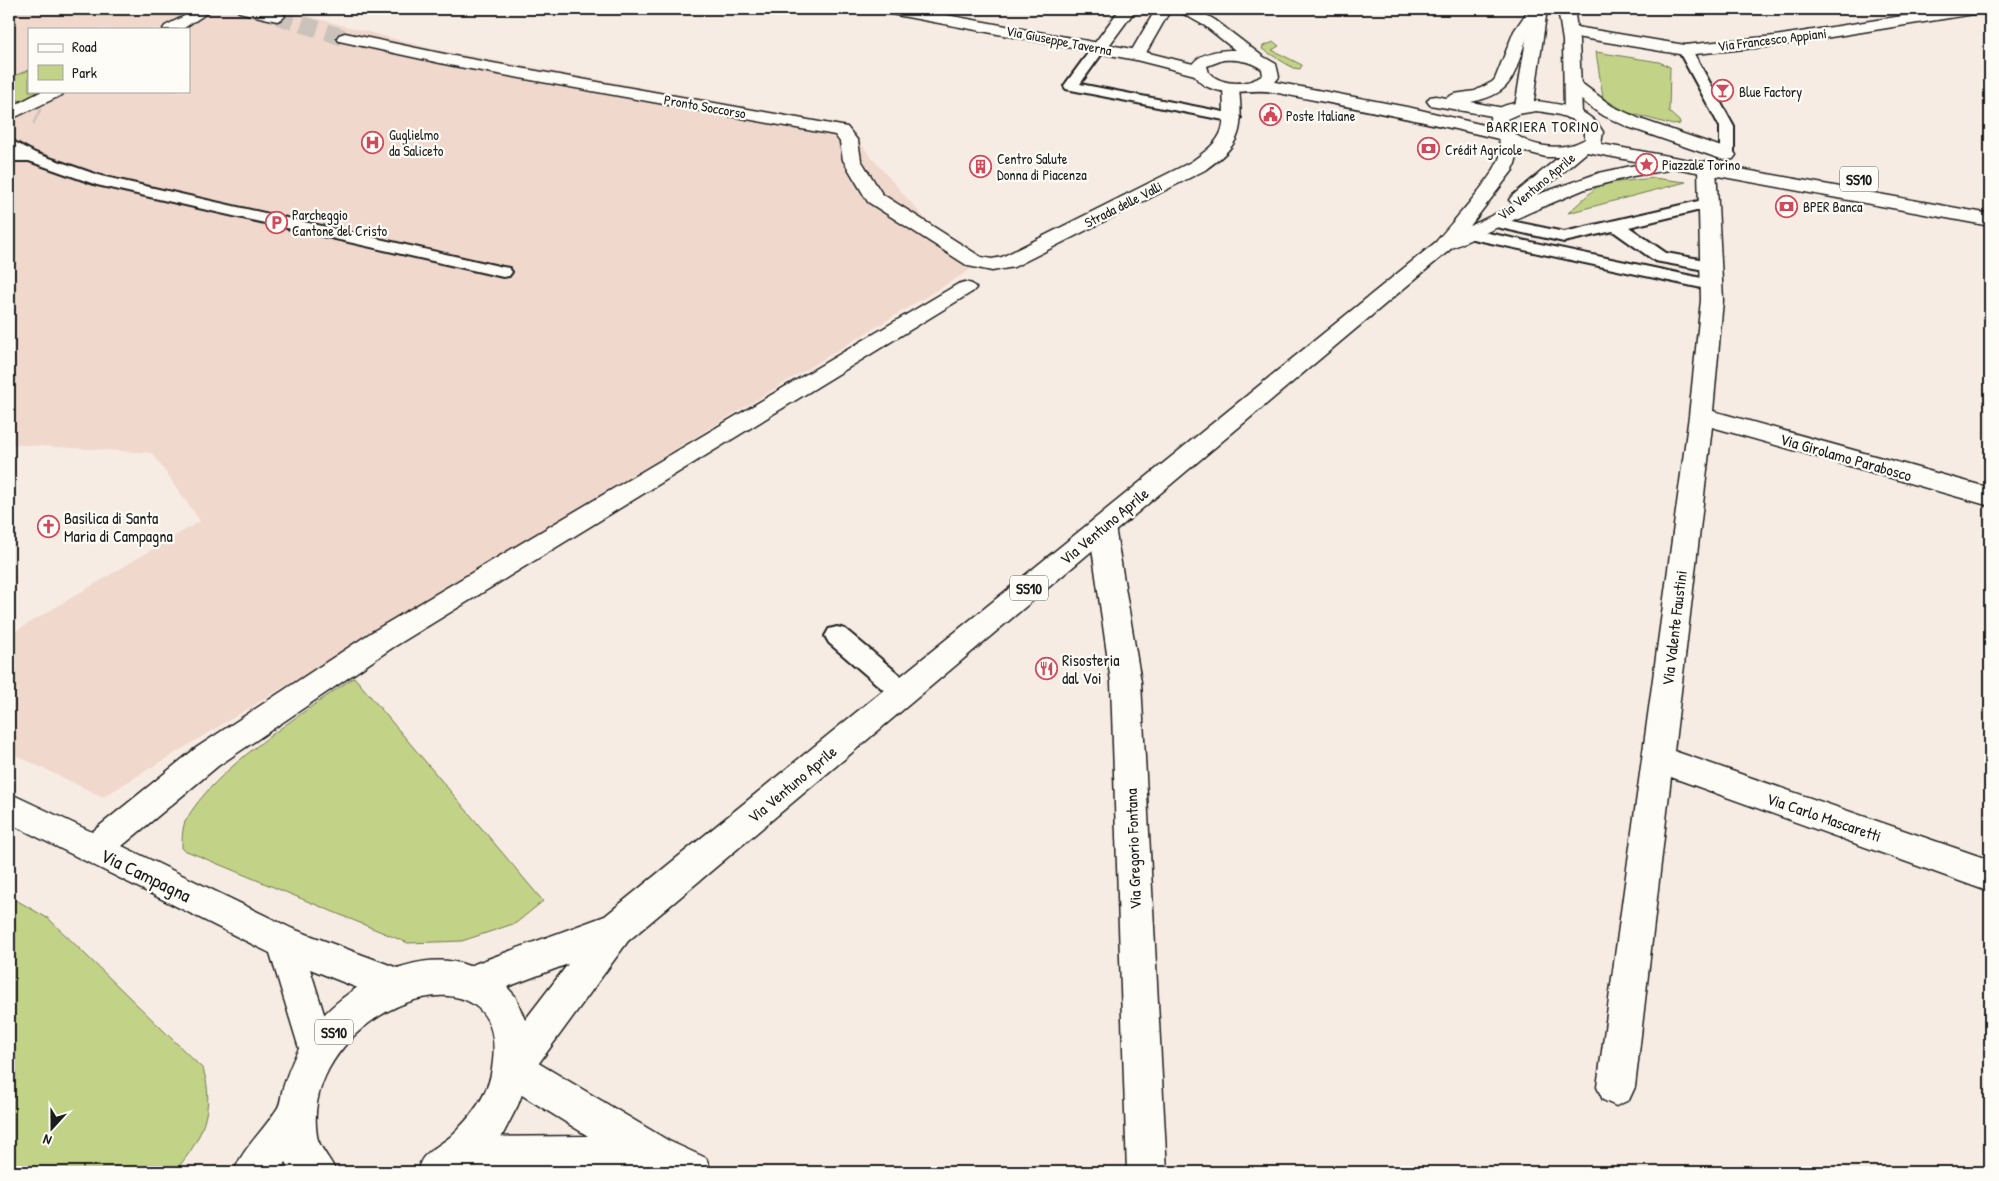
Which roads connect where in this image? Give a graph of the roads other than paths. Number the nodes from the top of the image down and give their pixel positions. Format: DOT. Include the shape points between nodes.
graph roads {
  1 [pos="205,9"];
  2 [pos="244,9"];
  3 [pos="892,9"];
  4 [pos="1128,9"];
  5 [pos="1164,9"];
  6 [pos="1176,9"];
  7 [pos="1184,9"];
  8 [pos="1538,9"];
  9 [pos="1566,9"];
  10 [pos="1974,9"];
  11 [pos="277,16"];
  12 [pos="174,28"];
  13 [pos="1193,30"];
  14 [pos="1570,31"];
  15 [pos="345,38"];
  16 [pos="1099,48"];
  17 [pos="1685,50"];
  18 [pos="1137,55"];
  19 [pos="1204,58"];
  20 [pos="1255,58"];
  21 [pos="1267,79"];
  22 [pos="1574,86"];
  23 [pos="1230,88"];
  24 [pos="54,92"];
  25 [pos="1418,98"];
  26 [pos="1524,106"];
  27 [pos="11,112"];
  28 [pos="1503,113"];
  29 [pos="1573,114"];
  30 [pos="36,116"];
  31 [pos="1232,127"];
  32 [pos="1593,128"];
  33 [pos="1507,136"];
  34 [pos="9,143"];
  35 [pos="1584,148"];
  36 [pos="30,156"];
  37 [pos="9,157"];
  38 [pos="1707,162"];
  39 [pos="1990,203"];
  40 [pos="1707,204"];
  41 [pos="1990,220"];
  42 [pos="1493,222"];
  43 [pos="1616,225"];
  44 [pos="1470,234"];
  45 [pos="1443,246"];
  46 [pos="1007,263"];
  47 [pos="503,272"];
  48 [pos="1710,275"];
  49 [pos="965,288"];
  50 [pos="1701,416"];
  51 [pos="1990,497"];
  52 [pos="1102,528"];
  53 [pos="837,636"];
  54 [pos="903,692"];
  55 [pos="1657,758"];
  56 [pos="9,807"];
  57 [pos="95,850"];
  58 [pos="1990,876"];
  59 [pos="616,929"];
  60 [pos="284,942"];
  61 [pos="471,983"];
  62 [pos="398,986"];
  63 [pos="317,1052"];
  64 [pos="512,1068"];
  65 [pos="1616,1087"];
  66 [pos="296,1116"];
  67 [pos="655,1155"];
  68 [pos="543,1164"];
  69 [pos="448,1165"];
  70 [pos="254,1172"];
  71 [pos="316,1172"];
  72 [pos="692,1172"];
  73 [pos="1147,1172"];
  1 -- 12 [label="street"];
  2 -- 11 [label="street"];
  3 -- 16 [label="street, Via Giuseppe Taverna"];
  4 -- 16 [label="street"];
  5 -- 18 [label="street"];
  6 -- 13 [label="street"];
  7 -- 20 [label="street" via="1210,23"];
  8 -- 25 [label="street" via="1522,31 1503,81 1497,88 1469,97"];
  8 -- 26 [label="street"];
  9 -- 14 [label="street"];
  10 -- 17 [label="street, Via Francesco Appiani" via="1775,41"];
  14 -- 17 [label="street, Via Francesco Appiani"];
  14 -- 22 [label="street"];
  15 -- 46 [label="street, Pronto Soccorso" via="454,61 841,131 849,141 852,160 875,198 975,262"];
  16 -- 18 [label="street, Via Giuseppe Taverna"];
  16 -- 31 [label="lane" via="1072,86"];
  17 -- 38 [label="lane" via="1727,127"];
  18 -- 19 [label="street, Via Giuseppe Taverna"];
  19 -- 20 [label="street" via="1232,54"];
  19 -- 23 [label="street" via="1209,82"];
  20 -- 21 [label="street" via="1270,67"];
  21 -- 23 [label="street" via="1242,88"];
  21 -- 25 [label="street"];
  21 -- 33 [label="street"];
  22 -- 29 [label="street"];
  22 -- 38 [label="street" via="1606,110"];
  23 -- 31 [label="street"];
  24 -- 27 [label="street"];
  25 -- 28 [label="street"];
  26 -- 28 [label="street, SS10"];
  26 -- 29 [label="street, SS10"];
  27 -- 30 [label="street"];
  28 -- 33 [label="street, SS10" via="1498,123"];
  29 -- 32 [label="street, SS10"];
  31 -- 46 [label="street, Strada delle Valli" via="1217,153 1198,166"];
  32 -- 35 [label="street" via="1594,141"];
  32 -- 38 [label="street, SS10"];
  33 -- 35 [label="street, SS10" via="1541,150 1555,152"];
  33 -- 45 [label="street, Via Ventuno Aprile / SS10" via="1511,148 1504,170"];
  34 -- 36 [label="lane"];
  35 -- 38 [label="street, SS10"];
  35 -- 42 [label="street, Via Ventuno Aprile / SS10"];
  36 -- 37 [label="lane"];
  36 -- 47 [label="lane" via="97,180"];
  38 -- 39 [label="street, SS10"];
  38 -- 40 [label="street, Via Valente Faustini"];
  38 -- 41 [label="street, SS10"];
  38 -- 42 [label="street, SS10" via="1648,167 1603,176"];
  40 -- 43 [label="lane"];
  40 -- 48 [label="street, Via Valente Faustini"];
  42 -- 43 [label="lane" via="1564,237"];
  42 -- 44 [label="street, SS10"];
  43 -- 48 [label="lane" via="1660,256"];
  44 -- 45 [label="street, SS10"];
  44 -- 48 [label="lane"];
  45 -- 52 [label="street, Via Ventuno Aprile / SS10"];
  48 -- 50 [label="street, Via Valente Faustini" via="1712,300"];
  49 -- 57 [label="street" via="382,640 207,757"];
  50 -- 51 [label="street, Via Girolamo Parabosco"];
  50 -- 55 [label="street, Via Valente Faustini"];
  52 -- 54 [label="street, Via Ventuno Aprile / SS10"];
  52 -- 73 [label="street, Via Gregorio Fontana" via="1126,682"];
  53 -- 54 [label="lane"];
  54 -- 59 [label="street, Via Ventuno Aprile / SS10"];
  55 -- 58 [label="street, Via Carlo Mascaretti"];
  55 -- 65 [label="street, Via Valente Faustini"];
  56 -- 57 [label="street, Via Campagna"];
  57 -- 60 [label="street, Via Campagna"];
  59 -- 61 [label="street, Via Ventuno Aprile / SS10"];
  59 -- 64 [label="street, Via Ventuno Aprile / SS10"];
  60 -- 62 [label="street, Via Campagna"];
  60 -- 63 [label="street"];
  61 -- 62 [label="street, Via Ventuno Aprile / SS10" via="448,978 424,979"];
  61 -- 64 [label="street, Via Ventuno Aprile / SS10" via="491,995 506,1015 513,1039"];
  62 -- 63 [label="street, Via Ventuno Aprile / SS10" via="368,1001 340,1024"];
  63 -- 66 [label="street, Via Ventuno Aprile / SS10" via="303,1084"];
  64 -- 67 [label="street"];
  64 -- 69 [label="street, Via Ventuno Aprile / SS10" via="502,1100 484,1131"];
  66 -- 70 [label="street, Via Ventuno Aprile / SS10"];
  66 -- 71 [label="street, Via Ventuno Aprile / SS10" via="300,1149"];
  67 -- 68 [label="street"];
  67 -- 72 [label="street"];
  68 -- 69 [label="street"];
}
